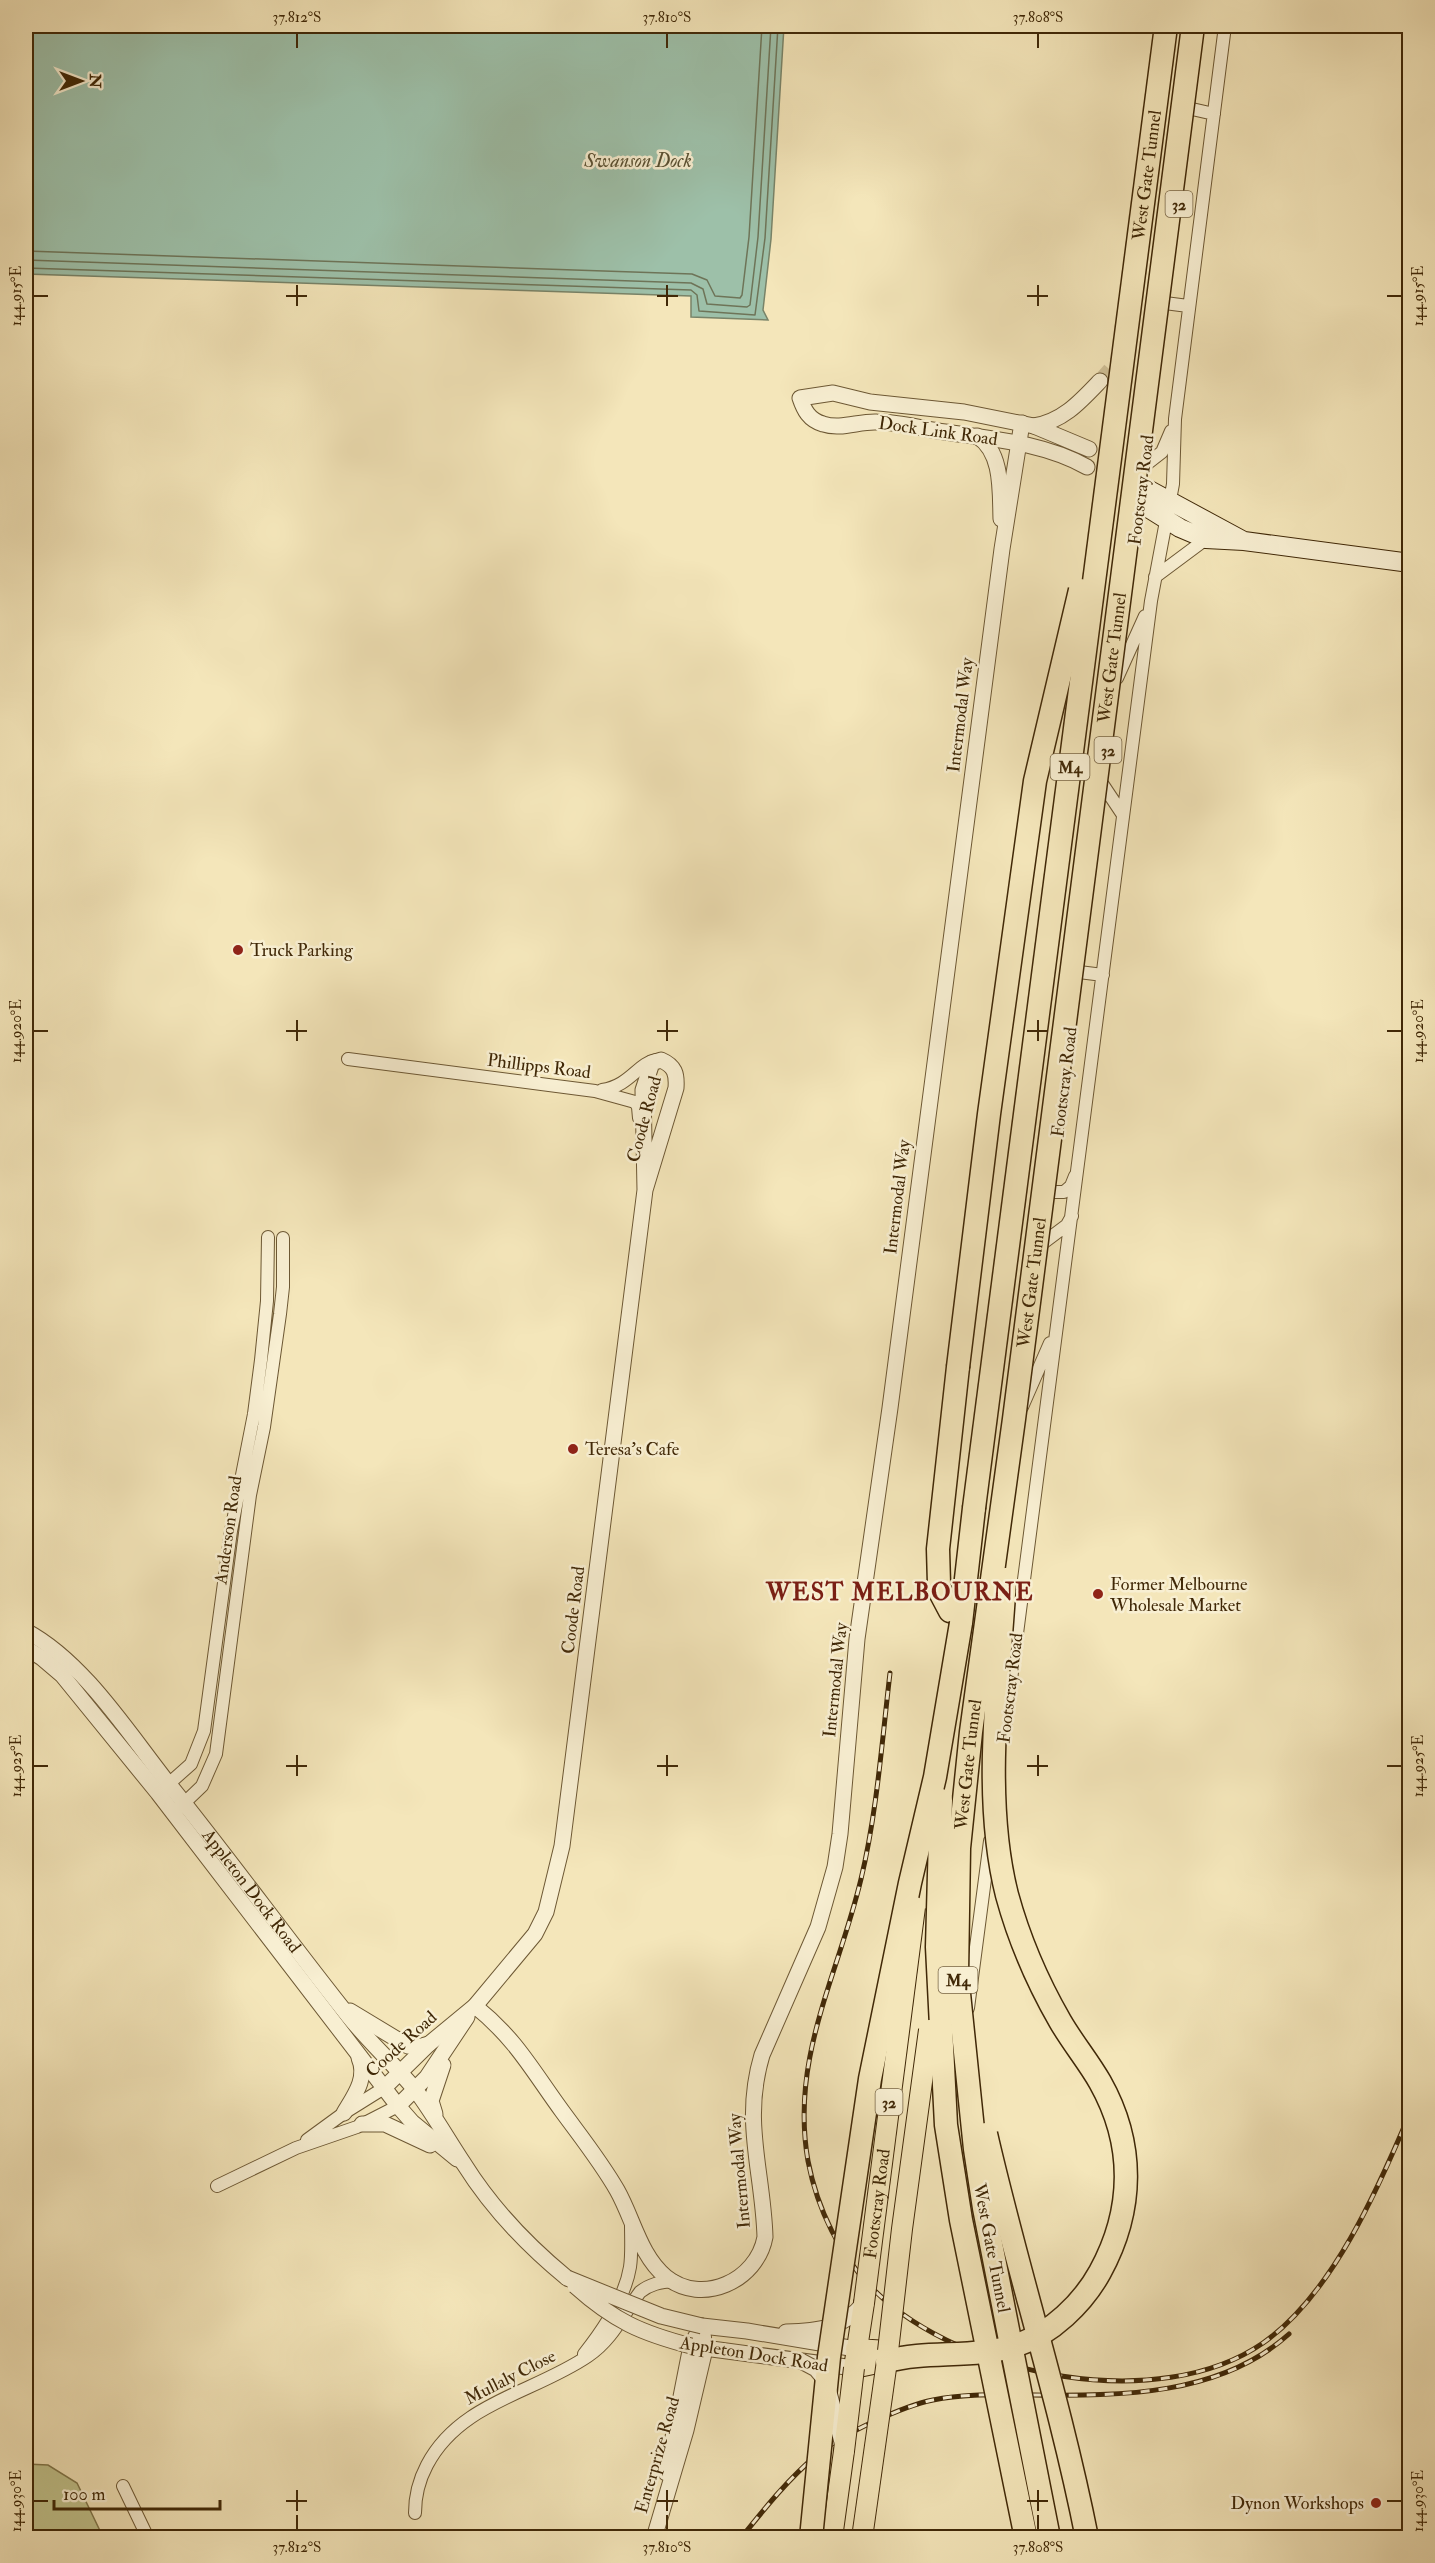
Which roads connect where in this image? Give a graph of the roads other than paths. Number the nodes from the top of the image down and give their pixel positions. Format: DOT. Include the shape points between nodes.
graph roads {
  1 [pos="1166,26"];
  2 [pos="1225,26"];
  3 [pos="1197,34"];
  4 [pos="1192,109"];
  5 [pos="1214,114"];
  6 [pos="1165,303"];
  7 [pos="1188,306"];
  8 [pos="1100,381"];
  9 [pos="1175,419"];
  10 [pos="1028,425"];
  11 [pos="975,435"];
  12 [pos="1019,444"];
  13 [pos="1089,449"];
  14 [pos="1087,467"];
  15 [pos="1142,485"];
  16 [pos="1104,492"];
  17 [pos="1170,502"];
  18 [pos="1166,520"];
  19 [pos="1206,539"];
  20 [pos="1244,541"];
  21 [pos="1002,549"];
  22 [pos="1410,563"];
  23 [pos="1155,577"];
  24 [pos="1151,601"];
  25 [pos="1117,678"];
  26 [pos="1103,784"];
  27 [pos="1123,815"];
  28 [pos="1079,972"];
  29 [pos="1103,975"];
  30 [pos="348,1059"];
  31 [pos="657,1060"];
  32 [pos="595,1091"];
  33 [pos="1079,1167"];
  34 [pos="645,1190"];
  35 [pos="1050,1192"];
  36 [pos="1073,1212"];
  37 [pos="268,1237"];
  38 [pos="283,1238"];
  39 [pos="1044,1243"];
  40 [pos="1059,1310"];
  41 [pos="1016,1417"];
  42 [pos="956,1617"];
  43 [pos="26,1631"];
  44 [pos="26,1648"];
  45 [pos="164,1788"];
  46 [pos="179,1808"];
  47 [pos="920,1868"];
  48 [pos="336,2000"];
  49 [pos="473,2008"];
  50 [pos="962,2027"];
  51 [pos="460,2030"];
  52 [pos="929,2030"];
  53 [pos="429,2044"];
  54 [pos="357,2054"];
  55 [pos="961,2065"];
  56 [pos="400,2073"];
  57 [pos="384,2088"];
  58 [pos="415,2091"];
  59 [pos="398,2106"];
  60 [pos="344,2113"];
  61 [pos="437,2120"];
  62 [pos="362,2124"];
  63 [pos="296,2148"];
  64 [pos="462,2164"];
  65 [pos="217,2186"];
  66 [pos="631,2218"];
  67 [pos="567,2278"];
  68 [pos="674,2281"];
  69 [pos="864,2303"];
  70 [pos="702,2326"];
  71 [pos="765,2333"];
  72 [pos="698,2347"];
  73 [pos="887,2356"];
  74 [pos="855,2359"];
  75 [pos="801,2361"];
  76 [pos="572,2366"];
  77 [pos="844,2451"];
  78 [pos="123,2486"];
  79 [pos="415,2513"];
  80 [pos="148,2538"];
  81 [pos="654,2538"];
  82 [pos="811,2538"];
  83 [pos="832,2538"];
  84 [pos="862,2538"];
  85 [pos="1026,2538"];
  86 [pos="1049,2538"];
  87 [pos="1087,2538"];
  1 -- 16 [label="highway, West Gate Tunnel / M4, bridge"];
  2 -- 5 [label="street, Footscray Road"];
  3 -- 4 [label="main road, Footscray Road / 32"];
  3 -- 41 [label="highway, West Gate Tunnel / M4, bridge"];
  4 -- 5 [label="street"];
  4 -- 6 [label="main road, Footscray Road / 32"];
  5 -- 7 [label="street, Footscray Road"];
  6 -- 7 [label="street"];
  6 -- 15 [label="main road, Footscray Road / 32"];
  7 -- 9 [label="street, Footscray Road"];
  8 -- 10 [label="street" via="1068,412"];
  9 -- 15 [label="street" via="1162,452"];
  9 -- 17 [label="street, Footscray Road"];
  10 -- 11 [label="street, Dock Link Road" via="833,393 800,398 811,418 825,425 878,422"];
  10 -- 12 [label="street, Intermodal Way"];
  10 -- 13 [label="street, Dock Link Road"];
  11 -- 12 [label="street, Dock Link Road"];
  11 -- 21 [label="street, Intermodal Way" via="989,447 996,466"];
  12 -- 14 [label="street, Dock Link Road"];
  12 -- 21 [label="street, Intermodal Way"];
  15 -- 17 [label="main road"];
  15 -- 18 [label="main road"];
  15 -- 25 [label="main road, Footscray Road / 32"];
  16 -- 42 [label="highway, West Gate Tunnel / M4, bridge"];
  16 -- 42 [label="highway, bridge" via="1035,781 989,1114 938,1549 941,1594"];
  17 -- 18 [label="street, Footscray Road"];
  17 -- 20 [label="main road"];
  18 -- 19 [label="main road"];
  18 -- 23 [label="street, Footscray Road"];
  19 -- 20 [label="main road"];
  19 -- 23 [label="street"];
  20 -- 22 [label="main road"];
  21 -- 68 [label="street, Intermodal Way" via="857,1639 835,1867 818,1927 756,2076 752,2132 764,2222 762,2250 748,2272 735,2281 720,2286 688,2287"];
  23 -- 24 [label="street, Footscray Road"];
  24 -- 25 [label="street, Footscray Road"];
  24 -- 27 [label="street, Footscray Road"];
  25 -- 26 [label="main road, Footscray Road / 32"];
  26 -- 27 [label="street"];
  26 -- 28 [label="main road, Footscray Road / 32"];
  27 -- 29 [label="street, Footscray Road"];
  28 -- 29 [label="street"];
  28 -- 35 [label="main road, Footscray Road / 32"];
  29 -- 33 [label="street, Footscray Road"];
  30 -- 32 [label="street, Phillipps Road"];
  31 -- 32 [label="street" via="646,1063 622,1084"];
  31 -- 34 [label="street, Coode Road" via="650,1065 643,1090"];
  31 -- 34 [label="street, Coode Road" via="672,1066 677,1077"];
  32 -- 34 [label="street, Phillipps Road" via="637,1104"];
  33 -- 35 [label="street, Footscray Road" via="1068,1190"];
  33 -- 36 [label="street, Footscray Road"];
  34 -- 49 [label="street, Coode Road" via="562,1846 546,1912 535,1934"];
  35 -- 39 [label="main road, Footscray Road / 32"];
  36 -- 39 [label="street, Footscray Road" via="1067,1225"];
  36 -- 40 [label="street, Footscray Road"];
  37 -- 45 [label="street, Anderson Road" via="260,1371 231,1531 204,1731 191,1764"];
  38 -- 46 [label="street, Anderson Road" via="280,1314 250,1495 216,1754 202,1786"];
  40 -- 41 [label="street, Footscray Road" via="1051,1342"];
  40 -- 55 [label="street, Footscray Road"];
  41 -- 50 [label="highway, West Gate Tunnel / M4, bridge" via="963,1806 957,1909"];
  41 -- 73 [label="highway, bridge" via="996,1746 999,1850 1007,1893 1031,1966 1061,2023 1099,2080 1120,2125 1126,2190 1111,2252 1081,2299 1049,2328 1017,2345 968,2354"];
  42 -- 82 [label="highway, bridge" via="935,1777 870,2079 829,2357"];
  42 -- 85 [label="highway, West Gate Tunnel / M4, bridge" via="937,1881 946,2125"];
  43 -- 45 [label="street, Appleton Dock Road" via="50,1645 85,1679"];
  44 -- 45 [label="street, Appleton Dock Road" via="62,1675"];
  45 -- 46 [label="street, Appleton Dock Road"];
  46 -- 48 [label="street, Appleton Dock Road"];
  46 -- 54 [label="street, Appleton Dock Road"];
  47 -- 69 [label="main road, Footscray Road / 32, bridge"];
  48 -- 53 [label="street" via="408,2046"];
  48 -- 56 [label="street, Appleton Dock Road"];
  49 -- 51 [label="street, Coode Road"];
  49 -- 53 [label="street, Coode Road"];
  49 -- 66 [label="street" via="514,2042 597,2158"];
  50 -- 86 [label="highway, West Gate Tunnel / M4, bridge" via="984,2208"];
  50 -- 87 [label="highway, bridge" via="1007,2219 1073,2466"];
  51 -- 58 [label="street, Coode Road"];
  51 -- 61 [label="street" via="433,2092 431,2101"];
  52 -- 73 [label="main road, Footscray Road / 32, bridge"];
  53 -- 56 [label="street, Coode Road"];
  54 -- 57 [label="street, Appleton Dock Road"];
  54 -- 60 [label="street" via="361,2063 360,2084"];
  56 -- 57 [label="street, Coode Road"];
  56 -- 58 [label="street, Appleton Dock Road"];
  57 -- 59 [label="street, Appleton Dock Road"];
  57 -- 60 [label="street, Coode Road"];
  58 -- 59 [label="street, Coode Road"];
  58 -- 61 [label="street, Appleton Dock Road"];
  59 -- 62 [label="street, Coode Road"];
  59 -- 64 [label="street, Appleton Dock Road"];
  60 -- 63 [label="street, Coode Road"];
  61 -- 64 [label="street, Appleton Dock Road"];
  62 -- 63 [label="street, Coode Road"];
  62 -- 64 [label="street" via="385,2124"];
  63 -- 65 [label="street, Coode Road"];
  64 -- 67 [label="street, Appleton Dock Road" via="521,2237"];
  66 -- 68 [label="street" via="653,2264"];
  66 -- 76 [label="street, Mullaly Close" via="630,2266 622,2294 597,2337"];
  67 -- 70 [label="street, Appleton Dock Road, bridge" via="652,2313"];
  67 -- 72 [label="street, Appleton Dock Road, bridge" via="620,2321"];
  68 -- 76 [label="street, Mullaly Close" via="647,2286 606,2342"];
  69 -- 71 [label="street" via="837,2325"];
  69 -- 74 [label="main road, Footscray Road / 32"];
  70 -- 71 [label="street, Appleton Dock Road"];
  70 -- 72 [label="street, Enterprize Road"];
  71 -- 74 [label="street, Appleton Dock Road"];
  72 -- 75 [label="street, Appleton Dock Road"];
  72 -- 81 [label="street, Enterprize Road"];
  73 -- 74 [label="main road, Appleton Dock Road"];
  73 -- 84 [label="main road, Footscray Road / 32, bridge"];
  74 -- 75 [label="street, Appleton Dock Road, bridge"];
  74 -- 77 [label="main road, Footscray Road / 32, bridge"];
  75 -- 77 [label="street, bridge" via="816,2369 826,2381"];
  76 -- 79 [label="street, Mullaly Close" via="488,2405 447,2436 421,2478"];
  77 -- 83 [label="main road, Footscray Road / 32"];
  78 -- 80 [label="street"];
}
